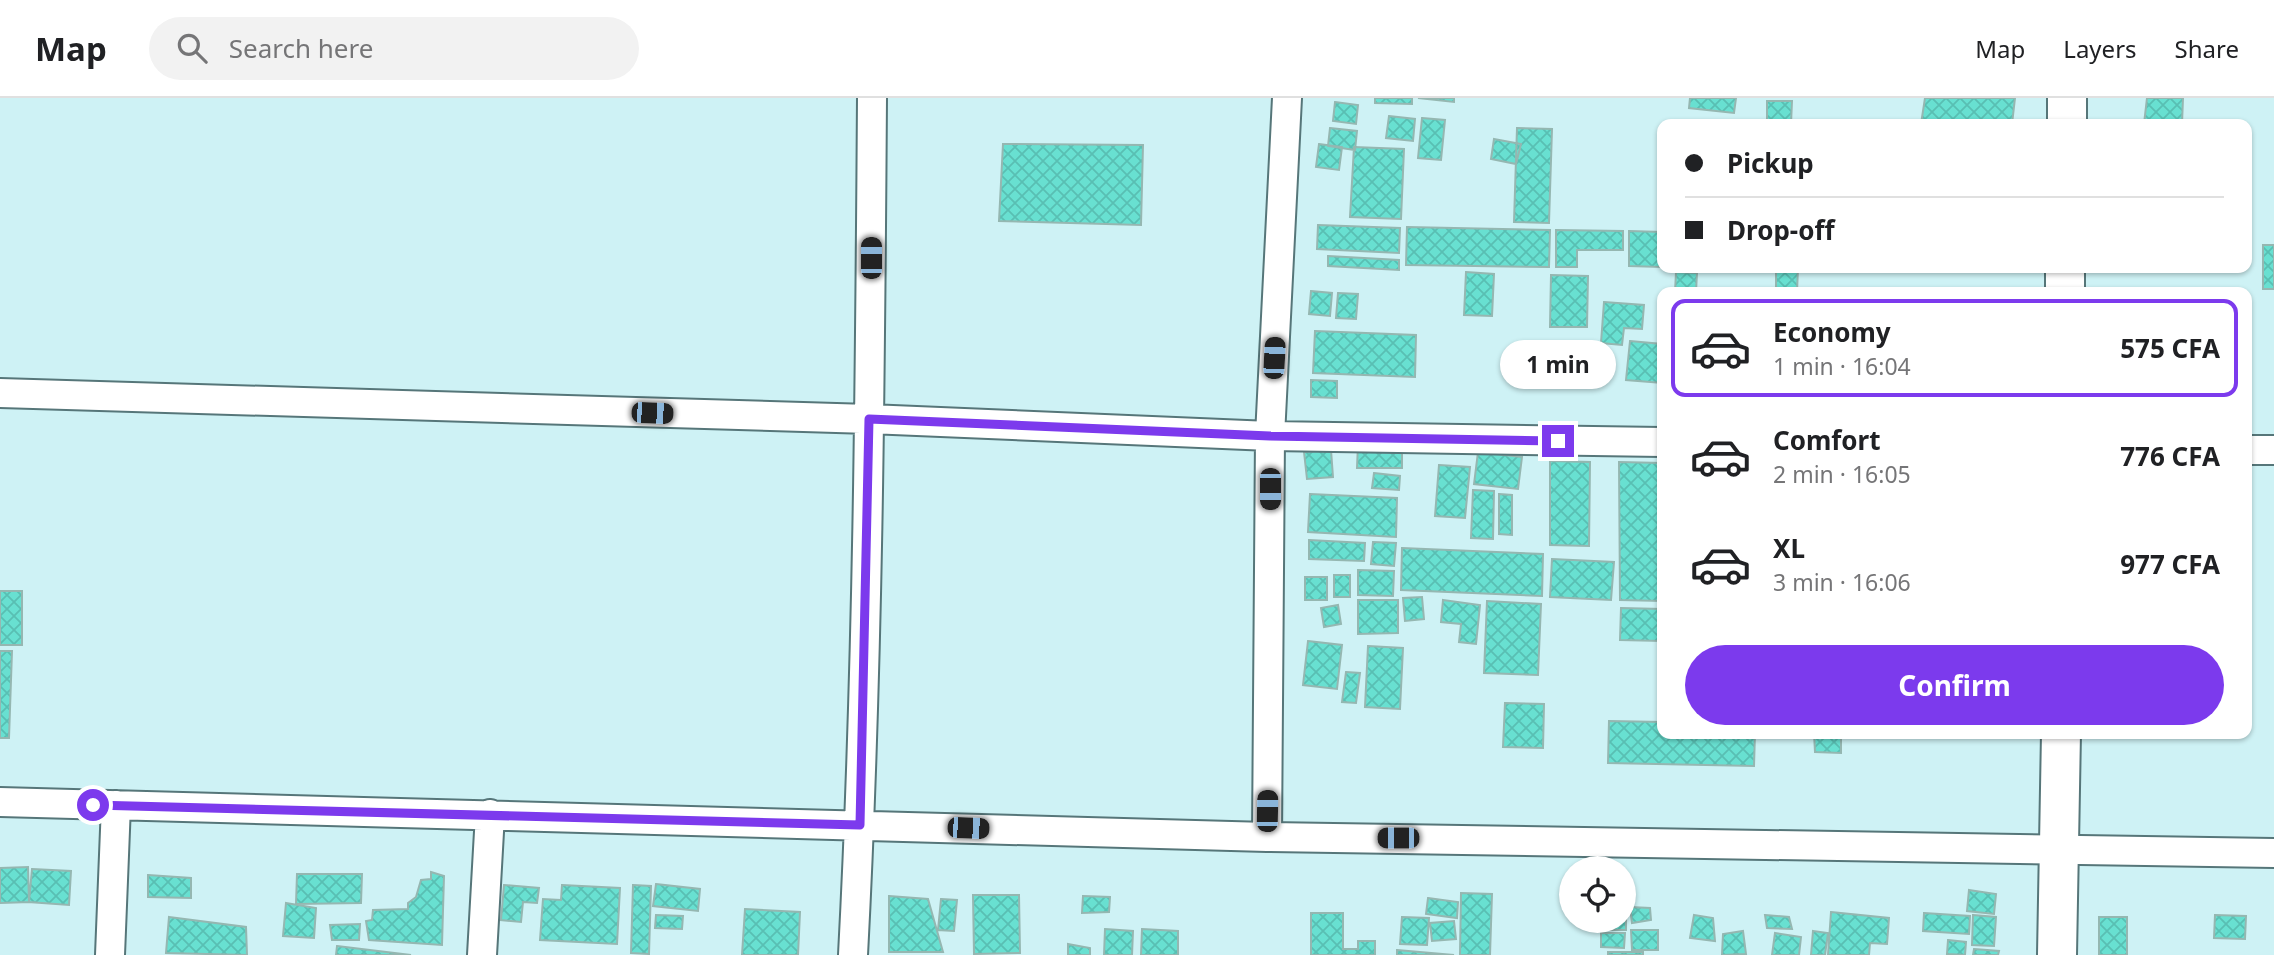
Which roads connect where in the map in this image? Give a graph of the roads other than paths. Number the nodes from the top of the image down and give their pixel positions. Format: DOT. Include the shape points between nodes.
graph roads {
  1 [pos="872,98"];
  2 [pos="1287,98"];
  3 [pos="2067,98"];
  4 [pos="2067,119"];
  5 [pos="0,393"];
  6 [pos="869,419"];
  7 [pos="1270,436"];
  8 [pos="1657,442"];
  9 [pos="2252,450"];
  10 [pos="2274,450"];
  11 [pos="2061,739"];
  12 [pos="0,802"];
  13 [pos="116,805"];
  14 [pos="490,814"];
  15 [pos="860,825"];
  16 [pos="1267,838"];
  17 [pos="2060,848"];
  18 [pos="2274,853"];
  19 [pos="110,955"];
  20 [pos="482,955"];
  21 [pos="853,955"];
  22 [pos="2057,955"];
  1 -- 6 [label="street"];
  2 -- 7 [label="street"];
  3 -- 4 [label="street"];
  5 -- 6 [label="street"];
  6 -- 7 [label="street"];
  6 -- 15 [label="street"];
  7 -- 8 [label="street"];
  7 -- 16 [label="street"];
  9 -- 10 [label="street"];
  11 -- 17 [label="street"];
  12 -- 13 [label="street"];
  13 -- 14 [label="street"];
  13 -- 19 [label="street"];
  14 -- 15 [label="street"];
  14 -- 20 [label="street"];
  15 -- 16 [label="street"];
  15 -- 21 [label="street"];
  16 -- 17 [label="street"];
  17 -- 18 [label="street"];
  17 -- 22 [label="street"];
}
